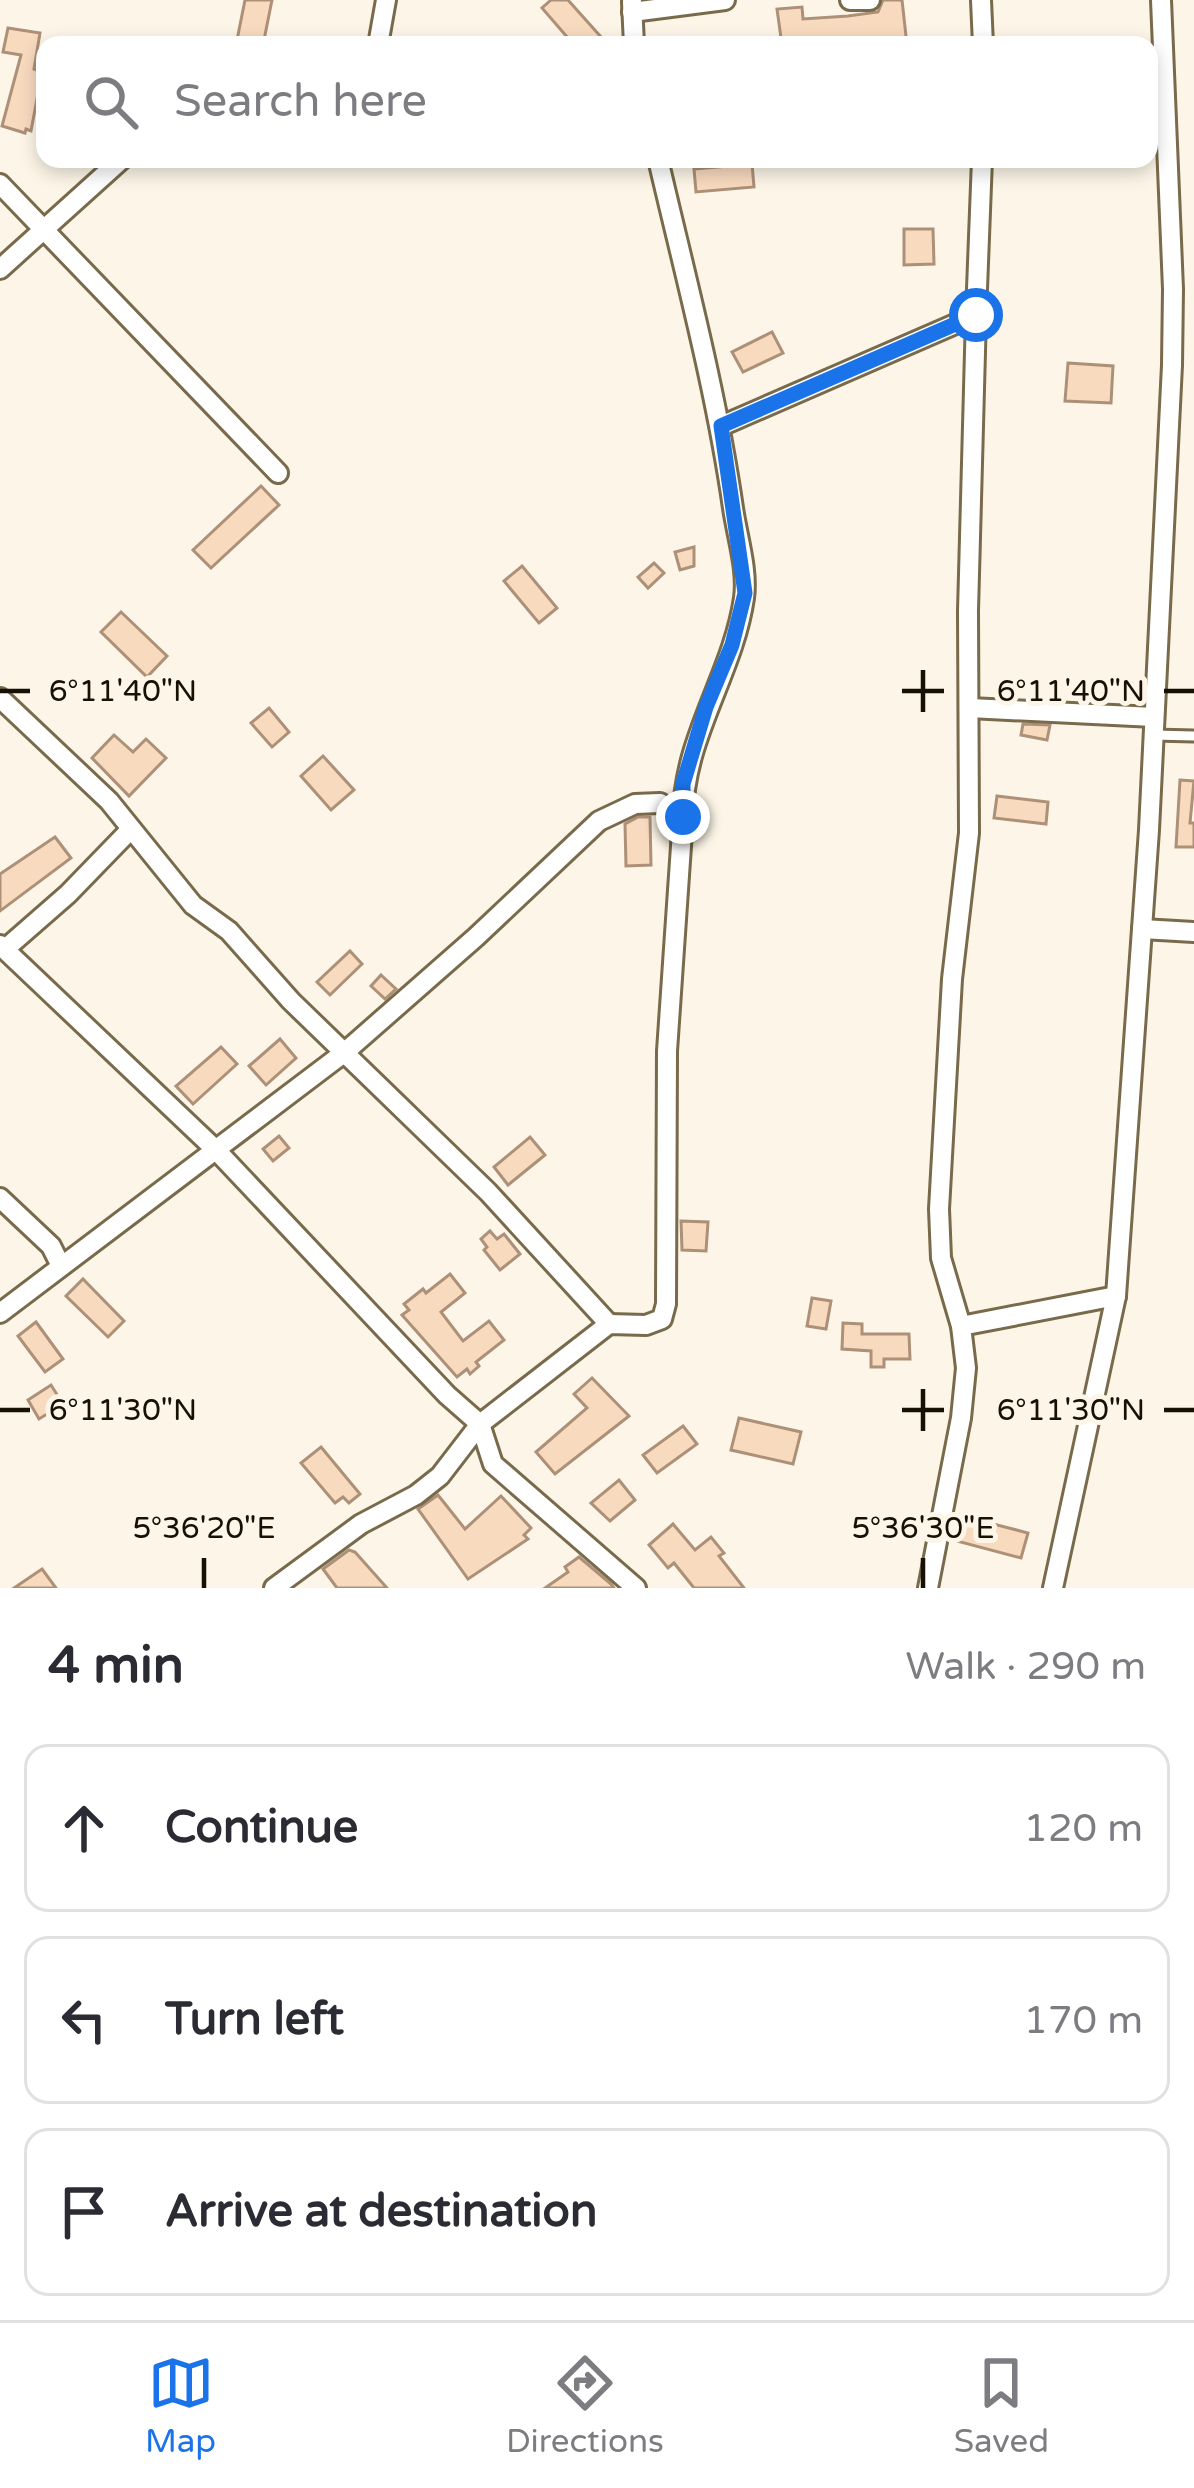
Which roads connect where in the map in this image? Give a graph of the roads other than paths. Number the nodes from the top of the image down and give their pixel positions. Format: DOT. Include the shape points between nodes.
graph roads {
  1 [pos="386,0"];
  2 [pos="724,0"];
  3 [pos="850,0"];
  4 [pos="870,0"];
  5 [pos="981,0"];
  6 [pos="1161,0"];
  7 [pos="632,6"];
  8 [pos="380,36"];
  9 [pos="634,36"];
  10 [pos="983,36"];
  11 [pos="1158,93"];
  12 [pos="1158,140"];
  13 [pos="112,168"];
  14 [pos="660,168"];
  15 [pos="982,168"];
  16 [pos="0,184"];
  17 [pos="42,230"];
  18 [pos="0,269"];
  19 [pos="976,315"];
  20 [pos="721,426"];
  21 [pos="278,473"];
  22 [pos="0,698"];
  23 [pos="969,708"];
  24 [pos="1154,726"];
  25 [pos="1194,736"];
  26 [pos="683,817"];
  27 [pos="130,829"];
  28 [pos="1142,929"];
  29 [pos="1194,932"];
  30 [pos="2,947"];
  31 [pos="345,1052"];
  32 [pos="217,1151"];
  33 [pos="0,1198"];
  34 [pos="61,1266"];
  35 [pos="1116,1296"];
  36 [pos="0,1312"];
  37 [pos="609,1324"];
  38 [pos="962,1326"];
  39 [pos="480,1424"];
  40 [pos="274,1588"];
  41 [pos="636,1588"];
  42 [pos="928,1588"];
  43 [pos="1053,1588"];
  1 -- 8 [label="street"];
  2 -- 7 [label="street" via="661,11"];
  3 -- 4 [label="street"];
  5 -- 10 [label="street"];
  6 -- 11 [label="street"];
  7 -- 9 [label="street"];
  12 -- 24 [label="street" via="1172,365"];
  13 -- 17 [label="street"];
  14 -- 20 [label="street"];
  15 -- 19 [label="street"];
  16 -- 17 [label="street"];
  17 -- 18 [label="street"];
  17 -- 21 [label="street"];
  19 -- 20 [label="street"];
  19 -- 23 [label="street"];
  20 -- 26 [label="street" via="745,593 683,784"];
  22 -- 27 [label="street"];
  23 -- 24 [label="street"];
  23 -- 38 [label="street" via="969,833 939,1209 941,1258"];
  24 -- 25 [label="lane"];
  24 -- 28 [label="street"];
  26 -- 31 [label="street" via="660,802 599,821"];
  26 -- 37 [label="street" via="667,1051 666,1304 662,1318 646,1325"];
  27 -- 30 [label="street"];
  27 -- 31 [label="street" via="193,905 229,931"];
  28 -- 29 [label="street"];
  28 -- 35 [label="street"];
  30 -- 32 [label="street"];
  31 -- 32 [label="street"];
  31 -- 37 [label="street"];
  32 -- 34 [label="street"];
  32 -- 39 [label="street"];
  33 -- 34 [label="street"];
  34 -- 36 [label="street"];
  35 -- 38 [label="street"];
  35 -- 43 [label="street"];
  37 -- 39 [label="street"];
  38 -- 42 [label="street" via="962,1418"];
  39 -- 40 [label="street" via="440,1476"];
  39 -- 41 [label="street" via="493,1464"];
}
